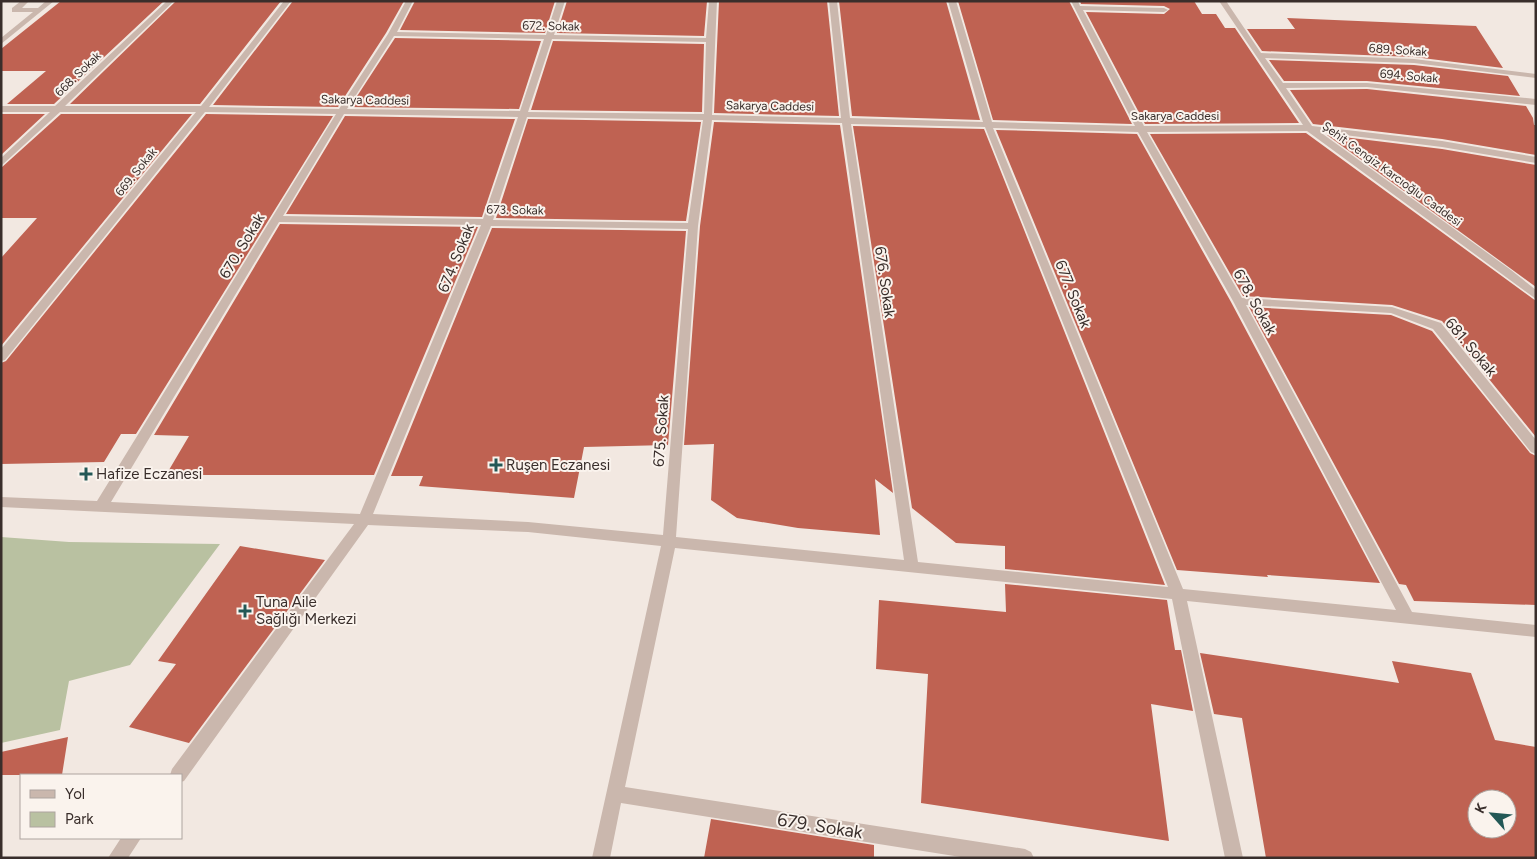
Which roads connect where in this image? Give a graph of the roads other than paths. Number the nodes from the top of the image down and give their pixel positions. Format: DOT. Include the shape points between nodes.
graph roads {
  1 [pos="26,1"];
  2 [pos="51,1"];
  3 [pos="171,1"];
  4 [pos="288,1"];
  5 [pos="410,1"];
  6 [pos="560,1"];
  7 [pos="713,1"];
  8 [pos="833,1"];
  9 [pos="952,1"];
  10 [pos="1222,1"];
  11 [pos="1076,5"];
  12 [pos="40,10"];
  13 [pos="1164,10"];
  14 [pos="392,34"];
  15 [pos="549,38"];
  16 [pos="710,40"];
  17 [pos="1,42"];
  18 [pos="1258,55"];
  19 [pos="1536,76"];
  20 [pos="1280,86"];
  21 [pos="1536,102"];
  22 [pos="1,109"];
  23 [pos="59,109"];
  24 [pos="203,109"];
  25 [pos="342,112"];
  26 [pos="524,114"];
  27 [pos="708,117"];
  28 [pos="846,120"];
  29 [pos="988,125"];
  30 [pos="1308,128"];
  31 [pos="1141,129"];
  32 [pos="1536,160"];
  33 [pos="1,163"];
  34 [pos="276,219"];
  35 [pos="487,222"];
  36 [pos="693,226"];
  37 [pos="1536,296"];
  38 [pos="1238,301"];
  39 [pos="1,357"];
  40 [pos="1536,449"];
  41 [pos="1,502"];
  42 [pos="100,508"];
  43 [pos="364,520"];
  44 [pos="669,542"];
  45 [pos="912,566"];
  46 [pos="1178,594"];
  47 [pos="1408,618"];
  48 [pos="1536,631"];
  49 [pos="179,774"];
  50 [pos="614,794"];
  51 [pos="131,839"];
  52 [pos="117,858"];
  53 [pos="600,858"];
  54 [pos="1025,858"];
  55 [pos="1234,858"];
  1 -- 12 [label="street" via="15,10"];
  2 -- 12 [label="street"];
  3 -- 23 [label="street, 668. Sokak"];
  4 -- 24 [label="street, 669. Sokak"];
  5 -- 14 [label="street, 670. Sokak"];
  6 -- 15 [label="street, 674. Sokak"];
  7 -- 16 [label="street, 675. Sokak"];
  8 -- 28 [label="street, 676. Sokak"];
  9 -- 29 [label="street, 677. Sokak"];
  10 -- 18 [label="street, Şehit Cengiz Karcıoğlu Caddesi"];
  11 -- 13 [label="street"];
  11 -- 31 [label="street, 678. Sokak"];
  12 -- 17 [label="street"];
  14 -- 15 [label="street, 672. Sokak"];
  14 -- 25 [label="street, 670. Sokak"];
  15 -- 16 [label="street, 672. Sokak"];
  15 -- 26 [label="street, 674. Sokak"];
  16 -- 27 [label="street, 675. Sokak"];
  18 -- 19 [label="street, 689. Sokak" via="1414,61"];
  18 -- 20 [label="street, Şehit Cengiz Karcıoğlu Caddesi"];
  20 -- 21 [label="street, 694. Sokak" via="1367,85"];
  20 -- 30 [label="street, Şehit Cengiz Karcıoğlu Caddesi"];
  22 -- 23 [label="street, Sakarya Caddesi"];
  23 -- 24 [label="street, Sakarya Caddesi"];
  23 -- 33 [label="street, 668. Sokak"];
  24 -- 25 [label="street, Sakarya Caddesi"];
  24 -- 39 [label="street, 669. Sokak"];
  25 -- 26 [label="street, Sakarya Caddesi"];
  25 -- 34 [label="street, 670. Sokak"];
  26 -- 27 [label="street, Sakarya Caddesi"];
  26 -- 35 [label="street, 674. Sokak"];
  27 -- 28 [label="street, Sakarya Caddesi"];
  27 -- 36 [label="street, 675. Sokak"];
  28 -- 29 [label="street, Sakarya Caddesi"];
  28 -- 45 [label="street, 676. Sokak"];
  29 -- 31 [label="street, Sakarya Caddesi"];
  29 -- 46 [label="street, 677. Sokak"];
  30 -- 31 [label="street, Sakarya Caddesi"];
  30 -- 32 [label="street, Sakarya Caddesi" via="1442,144"];
  30 -- 37 [label="street, Şehit Cengiz Karcıoğlu Caddesi"];
  31 -- 38 [label="street, 678. Sokak"];
  34 -- 35 [label="street, 673. Sokak"];
  34 -- 42 [label="street, 670. Sokak"];
  35 -- 36 [label="street, 673. Sokak"];
  35 -- 43 [label="street, 674. Sokak"];
  36 -- 44 [label="street, 675. Sokak"];
  38 -- 40 [label="street, 681. Sokak" via="1392,310 1437,326"];
  38 -- 47 [label="street, 678. Sokak"];
  41 -- 42 [label="street"];
  42 -- 43 [label="street"];
  43 -- 44 [label="street" via="528,527"];
  43 -- 49 [label="street, 674. Sokak"];
  44 -- 45 [label="street"];
  44 -- 50 [label="street, 675. Sokak"];
  45 -- 46 [label="street"];
  46 -- 47 [label="street"];
  46 -- 55 [label="street, 677. Sokak"];
  47 -- 48 [label="street"];
  50 -- 53 [label="street, 675. Sokak"];
  50 -- 54 [label="street, 679. Sokak"];
  51 -- 52 [label="street"];
}
